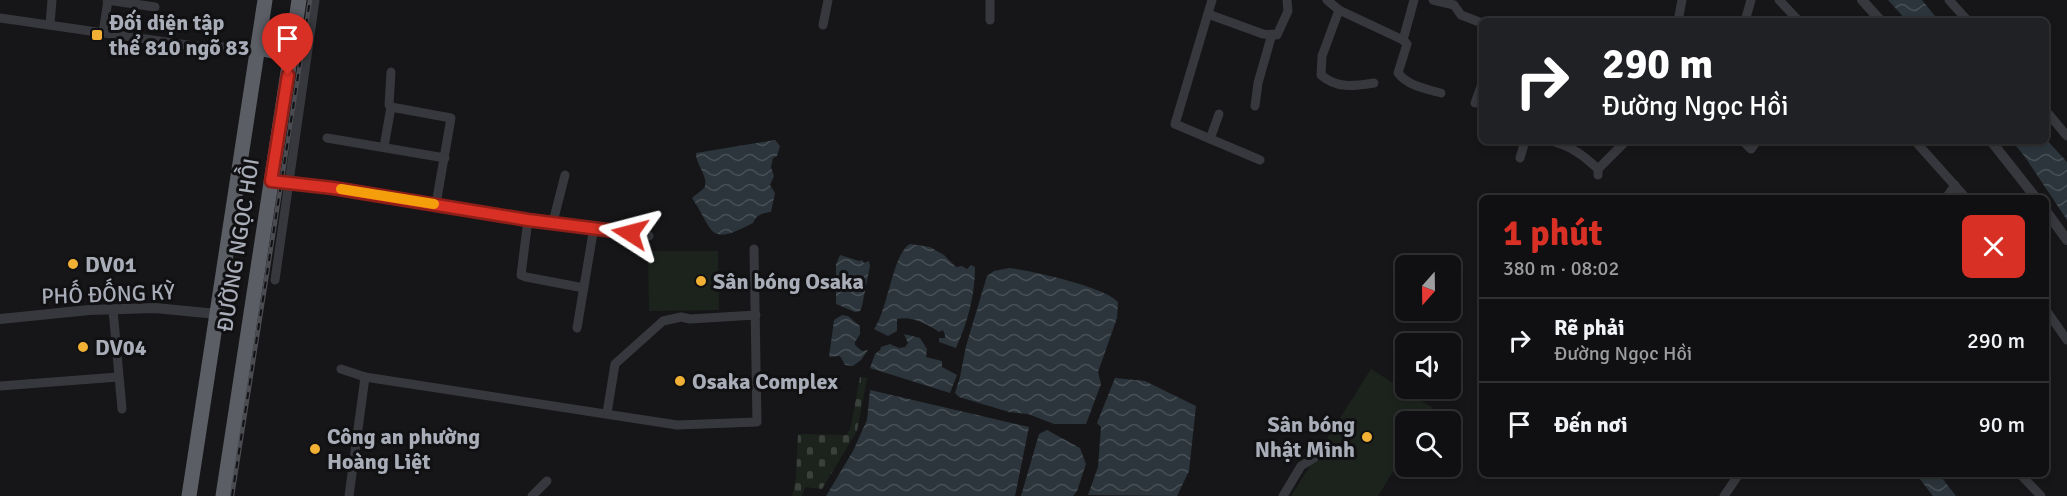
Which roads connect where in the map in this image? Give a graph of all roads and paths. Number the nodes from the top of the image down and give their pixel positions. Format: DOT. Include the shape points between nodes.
graph roads {
  1 [pos="52,0"];
  2 [pos="107,0"];
  3 [pos="265,0"];
  4 [pos="299,0"];
  5 [pos="315,0"];
  6 [pos="828,0"];
  7 [pos="990,0"];
  8 [pos="1212,0"];
  9 [pos="1287,0"];
  10 [pos="1327,0"];
  11 [pos="1414,0"];
  12 [pos="1433,0"];
  13 [pos="1682,0"];
  14 [pos="1751,0"];
  15 [pos="1779,0"];
  16 [pos="1862,0"];
  17 [pos="1949,0"];
  18 [pos="1456,3"];
  19 [pos="155,7"];
  20 [pos="1339,10"];
  21 [pos="1208,14"];
  22 [pos="0,18"];
  23 [pos="1679,18"];
  24 [pos="1745,18"];
  25 [pos="1795,18"];
  26 [pos="1878,18"];
  27 [pos="1965,18"];
  28 [pos="990,20"];
  29 [pos="1479,22"];
  30 [pos="50,24"];
  31 [pos="823,25"];
  32 [pos="103,33"];
  33 [pos="1272,34"];
  34 [pos="1402,40"];
  35 [pos="258,48"];
  36 [pos="291,55"];
  37 [pos="391,72"];
  38 [pos="1374,83"];
  39 [pos="1479,92"];
  40 [pos="1441,93"];
  41 [pos="1475,103"];
  42 [pos="1255,106"];
  43 [pos="391,107"];
  44 [pos="1219,114"];
  45 [pos="2049,115"];
  46 [pos="2067,136"];
  47 [pos="327,138"];
  48 [pos="1210,139"];
  49 [pos="1524,144"];
  50 [pos="1560,144"];
  51 [pos="1623,144"];
  52 [pos="1918,144"];
  53 [pos="1993,144"];
  54 [pos="384,147"];
  55 [pos="445,158"];
  56 [pos="1520,158"];
  57 [pos="1260,160"];
  58 [pos="565,175"];
  59 [pos="271,181"];
  60 [pos="289,182"];
  61 [pos="1955,185"];
  62 [pos="1948,195"];
  63 [pos="1963,195"];
  64 [pos="2034,195"];
  65 [pos="436,204"];
  66 [pos="2049,215"];
  67 [pos="528,220"];
  68 [pos="553,222"];
  69 [pos="594,227"];
  70 [pos="649,236"];
  71 [pos="2067,240"];
  72 [pos="754,249"];
  73 [pos="275,280"];
  74 [pos="584,288"];
  75 [pos="113,309"];
  76 [pos="217,314"];
  77 [pos="2049,314"];
  78 [pos="756,315"];
  79 [pos="0,319"];
  80 [pos="577,328"];
  81 [pos="2067,340"];
  82 [pos="341,369"];
  83 [pos="118,377"];
  84 [pos="365,377"];
  85 [pos="0,386"];
  86 [pos="122,410"];
  87 [pos="607,413"];
  88 [pos="1314,458"];
  89 [pos="1737,477"];
  90 [pos="2023,477"];
  91 [pos="547,481"];
  92 [pos="189,496"];
  93 [pos="223,496"];
  94 [pos="349,496"];
  95 [pos="532,496"];
  96 [pos="1283,496"];
  97 [pos="1724,496"];
  98 [pos="2041,496"];
  1 -- 30 [label="street"];
  2 -- 19 [label="street"];
  2 -- 32 [label="street"];
  3 -- 35 [label="highway, ĐƯỜNG NGỌC HỒI"];
  4 -- 36 [label="highway, ĐƯỜNG NGỌC HỒI"];
  5 -- 60 [label="street"];
  6 -- 31 [label="street"];
  7 -- 28 [label="street"];
  8 -- 21 [label="street"];
  9 -- 33 [label="street" via="1282,27"];
  10 -- 20 [label="street"];
  11 -- 34 [label="street"];
  12 -- 18 [label="street"];
  13 -- 23 [label="street"];
  14 -- 24 [label="street"];
  15 -- 25 [label="street"];
  16 -- 26 [label="street"];
  17 -- 27 [label="street"];
  18 -- 29 [label="street" via="1461,15"];
  20 -- 34 [label="street"];
  20 -- 38 [label="street" via="1322,56 1321,75 1345,87"];
  21 -- 33 [label="street"];
  21 -- 48 [label="street" via="1175,124"];
  22 -- 30 [label="street"];
  30 -- 32 [label="street"];
  32 -- 35 [label="street" via="195,46"];
  33 -- 42 [label="street"];
  34 -- 40 [label="street" via="1407,44 1398,73 1418,87"];
  35 -- 36 [label="highway"];
  35 -- 76 [label="highway, ĐƯỜNG NGỌC HỒI"];
  36 -- 59 [label="highway, ĐƯỜNG NGỌC HỒI"];
  37 -- 43 [label="street"];
  39 -- 41 [label="street"];
  43 -- 54 [label="street"];
  43 -- 55 [label="street" via="451,118"];
  44 -- 48 [label="street"];
  45 -- 46 [label="street"];
  47 -- 54 [label="street"];
  48 -- 57 [label="street"];
  49 -- 56 [label="street"];
  50 -- 51 [label="street" via="1583,154 1598,172"];
  52 -- 61 [label="street"];
  53 -- 64 [label="street"];
  54 -- 55 [label="street"];
  55 -- 65 [label="street"];
  58 -- 68 [label="street"];
  59 -- 60 [label="street"];
  59 -- 93 [label="highway, ĐƯỜNG NGỌC HỒI"];
  60 -- 65 [label="street"];
  60 -- 73 [label="street"];
  61 -- 62 [label="street"];
  61 -- 63 [label="street"];
  65 -- 67 [label="street"];
  66 -- 71 [label="street"];
  67 -- 68 [label="street"];
  67 -- 74 [label="street" via="521,275"];
  68 -- 69 [label="street"];
  69 -- 70 [label="street"];
  69 -- 74 [label="street"];
  72 -- 78 [label="street"];
  74 -- 80 [label="street"];
  75 -- 76 [label="street, PHỐ ĐỐNG KỲ" via="155,308"];
  75 -- 79 [label="street, PHỐ ĐỐNG KỲ"];
  75 -- 83 [label="street"];
  76 -- 92 [label="highway, ĐƯỜNG NGỌC HỒI"];
  77 -- 81 [label="street"];
  78 -- 87 [label="street" via="663,321 615,364"];
  78 -- 87 [label="street" via="757,422 677,425"];
  82 -- 84 [label="street"];
  83 -- 85 [label="street"];
  83 -- 86 [label="street"];
  84 -- 87 [label="street"];
  84 -- 94 [label="street"];
  88 -- 96 [label="street" via="1301,466"];
  89 -- 97 [label="street"];
  90 -- 98 [label="street"];
  91 -- 95 [label="street"];
}
